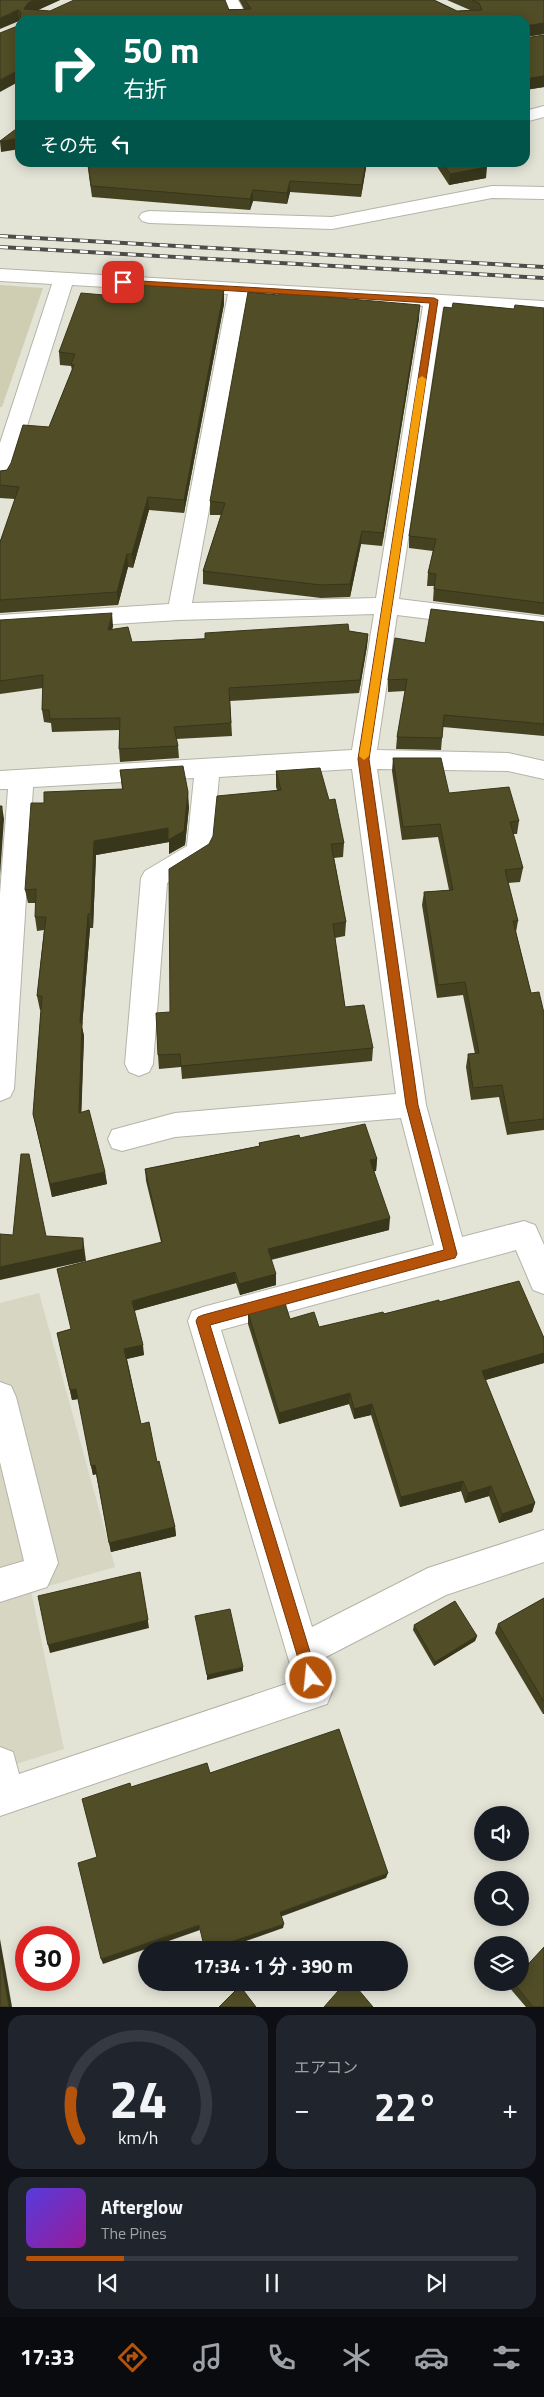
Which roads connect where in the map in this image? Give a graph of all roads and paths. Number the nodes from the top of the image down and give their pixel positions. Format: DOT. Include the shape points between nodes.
graph roads {
  1 [pos="230,0"];
  2 [pos="238,15"];
  3 [pos="544,111"];
  4 [pos="530,115"];
  5 [pos="544,193"];
  6 [pos="149,217"];
  7 [pos="0,275"];
  8 [pos="64,279"];
  9 [pos="239,289"];
  10 [pos="434,300"];
  11 [pos="544,307"];
  12 [pos="0,476"];
  13 [pos="387,606"];
  14 [pos="179,612"];
  15 [pos="0,624"];
  16 [pos="544,625"];
  17 [pos="363,759"];
  18 [pos="207,769"];
  19 [pos="544,770"];
  20 [pos="10,779"];
  21 [pos="4,954"];
  22 [pos="139,1064"];
  23 [pos="0,1089"];
  24 [pos="412,1105"];
  25 [pos="122,1139"];
  26 [pos="451,1254"];
  27 [pos="544,1280"];
  28 [pos="0,1397"];
  29 [pos="544,1546"];
  30 [pos="0,1586"];
  31 [pos="302,1650"];
  32 [pos="2,1786"];
  1 -- 2 [label="street"];
  3 -- 4 [label="street"];
  5 -- 6 [label="street" via="492,192 332,223"];
  7 -- 8 [label="street"];
  8 -- 9 [label="street"];
  8 -- 12 [label="street"];
  9 -- 10 [label="street"];
  9 -- 14 [label="street"];
  10 -- 11 [label="street"];
  10 -- 13 [label="street"];
  13 -- 14 [label="street"];
  13 -- 16 [label="street"];
  13 -- 17 [label="street"];
  14 -- 15 [label="street"];
  17 -- 18 [label="street"];
  17 -- 19 [label="street" via="508,762"];
  17 -- 24 [label="street"];
  18 -- 20 [label="street"];
  18 -- 22 [label="street" via="199,851 154,878"];
  20 -- 21 [label="street"];
  21 -- 23 [label="street"];
  24 -- 25 [label="street" via="175,1125"];
  24 -- 26 [label="street"];
  26 -- 27 [label="street" via="524,1234"];
  26 -- 31 [label="street" via="203,1321"];
  28 -- 30 [label="street" via="41,1563 35,1575"];
  29 -- 31 [label="street" via="440,1580"];
  31 -- 32 [label="street" via="315,1692"];
}
